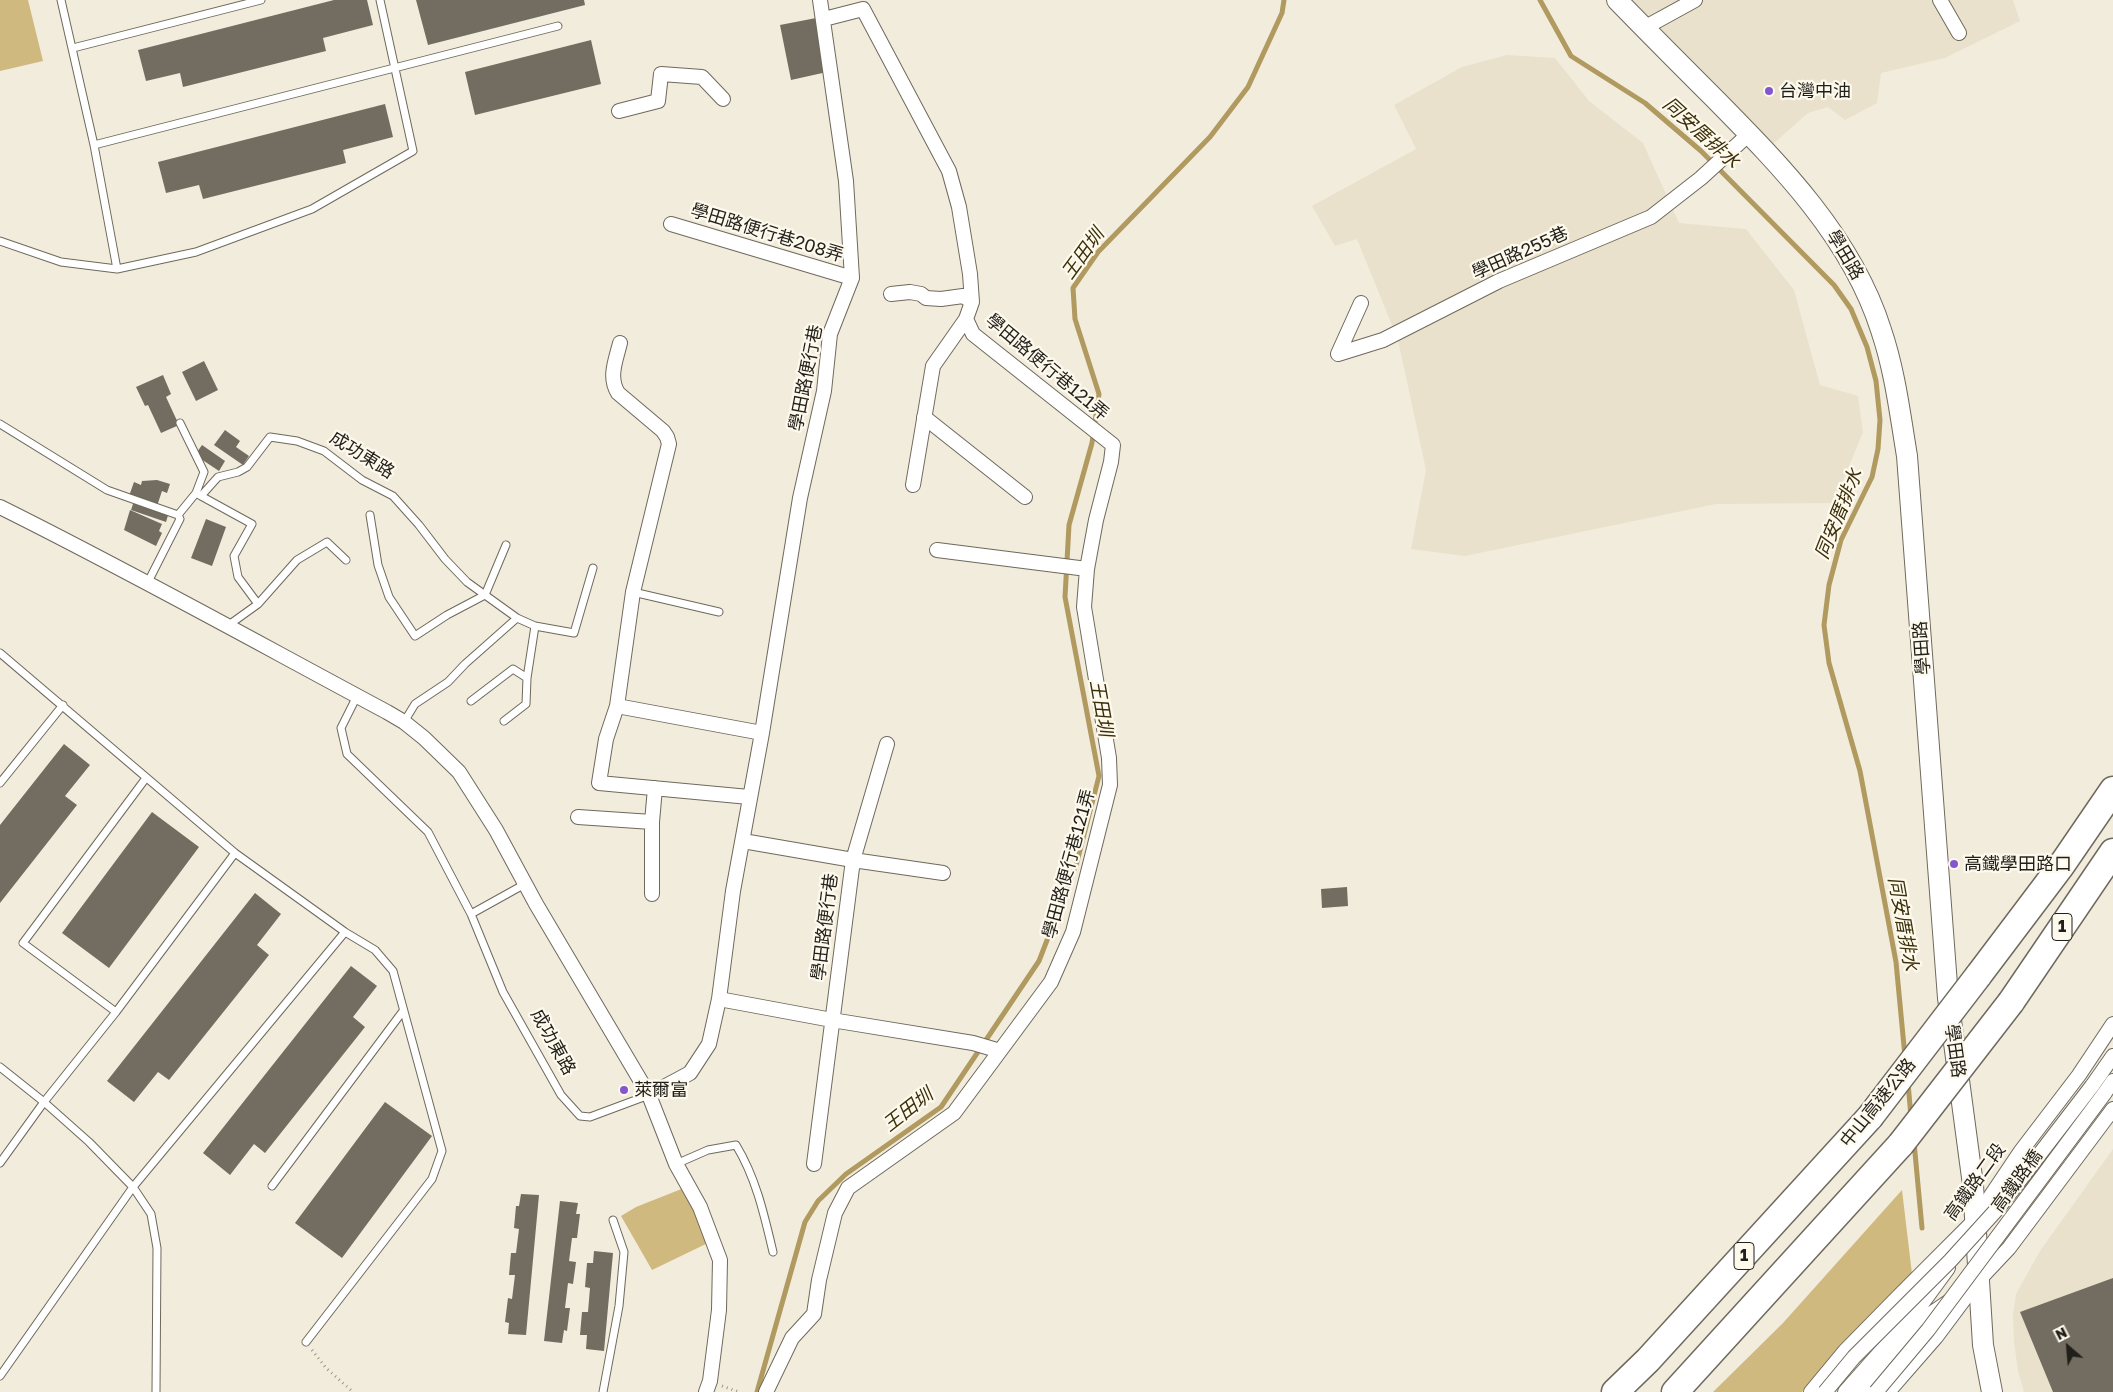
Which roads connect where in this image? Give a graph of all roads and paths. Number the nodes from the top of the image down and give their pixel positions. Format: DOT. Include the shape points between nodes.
graph roads {
  1 [pos="61,0"];
  2 [pos="261,0"];
  3 [pos="380,0"];
  4 [pos="820,0"];
  5 [pos="1617,0"];
  6 [pos="1695,0"];
  7 [pos="1940,0"];
  8 [pos="824,19"];
  9 [pos="558,26"];
  10 [pos="1644,28"];
  11 [pos="1959,33"];
  12 [pos="73,48"];
  13 [pos="394,67"];
  14 [pos="724,99"];
  15 [pos="619,111"];
  16 [pos="1749,134"];
  17 [pos="94,145"];
  18 [pos="671,224"];
  19 [pos="0,241"];
  20 [pos="117,269"];
  21 [pos="852,278"];
  22 [pos="891,294"];
  23 [pos="972,302"];
  24 [pos="1361,303"];
  25 [pos="966,319"];
  26 [pos="620,343"];
  27 [pos="924,417"];
  28 [pos="180,423"];
  29 [pos="0,424"];
  30 [pos="913,485"];
  31 [pos="198,495"];
  32 [pos="1025,497"];
  33 [pos="0,507"];
  34 [pos="178,515"];
  35 [pos="370,515"];
  36 [pos="506,545"];
  37 [pos="937,550"];
  38 [pos="346,560"];
  39 [pos="593,568"];
  40 [pos="1087,569"];
  41 [pos="148,582"];
  42 [pos="633,592"];
  43 [pos="485,595"];
  44 [pos="258,604"];
  45 [pos="719,612"];
  46 [pos="517,618"];
  47 [pos="535,626"];
  48 [pos="226,627"];
  49 [pos="0,652"];
  50 [pos="527,678"];
  51 [pos="358,696"];
  52 [pos="471,700"];
  53 [pos="63,704"];
  54 [pos="617,706"];
  55 [pos="504,721"];
  56 [pos="404,722"];
  57 [pos="762,732"];
  58 [pos="887,744"];
  59 [pos="146,778"];
  60 [pos="0,784"];
  61 [pos="655,788"];
  62 [pos="2113,790"];
  63 [pos="749,797"];
  64 [pos="578,817"];
  65 [pos="652,822"];
  66 [pos="743,842"];
  67 [pos="2113,852"];
  68 [pos="235,853"];
  69 [pos="853,860"];
  70 [pos="943,873"];
  71 [pos="525,884"];
  72 [pos="652,894"];
  73 [pos="471,914"];
  74 [pos="345,932"];
  75 [pos="719,999"];
  76 [pos="403,1011"];
  77 [pos="116,1012"];
  78 [pos="832,1020"];
  79 [pos="2113,1024"];
  80 [pos="1000,1051"];
  81 [pos="2113,1056"];
  82 [pos="0,1067"];
  83 [pos="2113,1081"];
  84 [pos="649,1095"];
  85 [pos="44,1102"];
  86 [pos="2113,1110"];
  87 [pos="0,1163"];
  88 [pos="676,1164"];
  89 [pos="814,1164"];
  90 [pos="272,1186"];
  91 [pos="133,1187"];
  92 [pos="613,1220"];
  93 [pos="1974,1222"];
  94 [pos="773,1252"];
  95 [pos="1977,1282"];
  96 [pos="306,1342"];
  97 [pos="0,1376"];
  98 [pos="156,1392"];
  99 [pos="353,1392"];
  100 [pos="603,1392"];
  101 [pos="706,1392"];
  102 [pos="766,1392"];
  103 [pos="1615,1392"];
  104 [pos="1675,1392"];
  105 [pos="1810,1392"];
  106 [pos="1825,1392"];
  107 [pos="1845,1392"];
  108 [pos="1860,1392"];
  109 [pos="1876,1392"];
  110 [pos="1888,1392"];
  111 [pos="1992,1392"];
  1 -- 12 [label="lane"];
  2 -- 12 [label="lane"];
  3 -- 13 [label="lane"];
  4 -- 8 [label="street, 學田路便行巷"];
  5 -- 10 [label="main road, 學田路"];
  6 -- 10 [label="street"];
  7 -- 11 [label="street"];
  8 -- 21 [label="street, 學田路便行巷" via="846,181"];
  8 -- 23 [label="street, 學田路便行巷121弄" via="863,9 949,171 960,216"];
  9 -- 13 [label="lane"];
  10 -- 16 [label="main road, 學田路"];
  12 -- 17 [label="lane"];
  13 -- 17 [label="lane"];
  13 -- 20 [label="lane" via="413,152 312,209 196,252"];
  14 -- 15 [label="street" via="702,77 661,74 658,101"];
  16 -- 24 [label="street, 學田路255巷" via="1701,178 1651,217 1499,280 1383,340 1338,354"];
  16 -- 93 [label="main road, 學田路" via="1815,208 1855,271 1881,330 1894,376 1907,456 1948,998 1973,1185"];
  17 -- 20 [label="lane"];
  18 -- 21 [label="street, 學田路便行巷208弄"];
  19 -- 20 [label="lane" via="61,262"];
  21 -- 57 [label="street, 學田路便行巷" via="830,334 824,391 800,498"];
  22 -- 23 [label="street" via="910,292 941,299 963,296"];
  23 -- 25 [label="street, 學田路便行巷121弄"];
  25 -- 27 [label="street" via="933,366"];
  25 -- 40 [label="street, 學田路便行巷121弄" via="974,334 1113,444"];
  26 -- 42 [label="street" via="613,385 618,393 663,431 669,444"];
  27 -- 30 [label="street"];
  27 -- 32 [label="street"];
  28 -- 31 [label="lane, 成功東路" via="204,472"];
  29 -- 34 [label="lane" via="107,490"];
  31 -- 34 [label="lane, 成功東路"];
  31 -- 43 [label="lane, 成功東路" via="218,477 247,468 270,438 297,441 324,451 362,480 393,496 445,559"];
  31 -- 44 [label="lane" via="252,524 234,556 238,577"];
  33 -- 41 [label="street"];
  34 -- 41 [label="lane, 成功東路" via="180,519"];
  35 -- 43 [label="lane" via="378,565 389,597 415,636"];
  36 -- 43 [label="lane"];
  37 -- 40 [label="street"];
  38 -- 44 [label="lane" via="327,542 297,560"];
  39 -- 47 [label="lane, 成功東路" via="574,633"];
  40 -- 80 [label="street, 學田路便行巷121弄" via="1084,607 1109,758 1110,785 1073,932 1051,982"];
  41 -- 48 [label="street"];
  42 -- 45 [label="lane"];
  42 -- 54 [label="street"];
  43 -- 46 [label="lane, 成功東路"];
  44 -- 48 [label="lane"];
  46 -- 47 [label="lane, 成功東路"];
  46 -- 56 [label="lane" via="448,682 415,704"];
  47 -- 50 [label="lane"];
  48 -- 51 [label="street"];
  49 -- 53 [label="lane"];
  50 -- 52 [label="lane" via="513,669"];
  50 -- 55 [label="lane" via="526,704"];
  51 -- 56 [label="street"];
  51 -- 73 [label="lane, 成功東路" via="341,728 347,754 428,832"];
  53 -- 59 [label="lane"];
  53 -- 60 [label="lane"];
  54 -- 57 [label="street"];
  54 -- 61 [label="street" via="606,739 599,783"];
  56 -- 71 [label="street" via="459,772"];
  57 -- 63 [label="street, 學田路便行巷"];
  58 -- 69 [label="street"];
  59 -- 68 [label="lane"];
  59 -- 77 [label="lane" via="23,943"];
  61 -- 63 [label="street"];
  61 -- 65 [label="street"];
  62 -- 103 [label="highway, 中山高速公路 / 1, bridge" via="2061,866 1870,1117"];
  63 -- 66 [label="street, 學田路便行巷"];
  64 -- 65 [label="street"];
  65 -- 72 [label="street"];
  66 -- 69 [label="street, 學田路便行巷"];
  66 -- 75 [label="street, 學田路便行巷"];
  67 -- 104 [label="highway, 1, bridge" via="2011,1002 1901,1144"];
  68 -- 74 [label="lane"];
  68 -- 77 [label="lane"];
  69 -- 70 [label="street"];
  69 -- 78 [label="street, 學田路便行巷"];
  71 -- 73 [label="lane"];
  71 -- 84 [label="street"];
  73 -- 84 [label="lane, 成功東路" via="503,992 561,1095 580,1116 590,1117"];
  74 -- 76 [label="lane" via="375,950 393,971"];
  74 -- 91 [label="lane"];
  75 -- 78 [label="street"];
  75 -- 84 [label="street, 學田路便行巷" via="709,1044 690,1073"];
  76 -- 90 [label="lane"];
  76 -- 96 [label="lane" via="442,1151 432,1179"];
  77 -- 85 [label="lane"];
  78 -- 80 [label="street" via="973,1043"];
  78 -- 89 [label="street, 學田路便行巷"];
  79 -- 93 [label="street, 高鐵路二段"];
  80 -- 102 [label="street, 學田路便行巷121弄" via="954,1113 848,1188 836,1213 814,1314 792,1338"];
  81 -- 106 [label="street, 高鐵路橋, bridge" via="1999,1207 1854,1357"];
  82 -- 85 [label="lane"];
  83 -- 109 [label="street, 高鐵路橋, bridge" via="1928,1330"];
  84 -- 88 [label="street"];
  85 -- 87 [label="lane"];
  85 -- 91 [label="lane"];
  86 -- 95 [label="street" via="2009,1248"];
  88 -- 94 [label="lane" via="708,1150 736,1145 746,1160 759,1194"];
  88 -- 101 [label="street" via="700,1207 720,1260 719,1310"];
  91 -- 97 [label="lane"];
  91 -- 98 [label="lane" via="152,1214 157,1248"];
  92 -- 100 [label="lane" via="624,1252 619,1306"];
  93 -- 95 [label="main road, 學田路"];
  93 -- 105 [label="street, 高鐵路二段" via="1885,1310"];
  93 -- 107 [label="street, 高鐵路橋" via="1942,1278 1916,1313"];
  95 -- 108 [label="street" via="1923,1319"];
  95 -- 110 [label="street" via="1936,1337"];
  95 -- 111 [label="main road, 學田路" via="1983,1345"];
  96 -- 99 [label="path" via="326,1368"];
}
